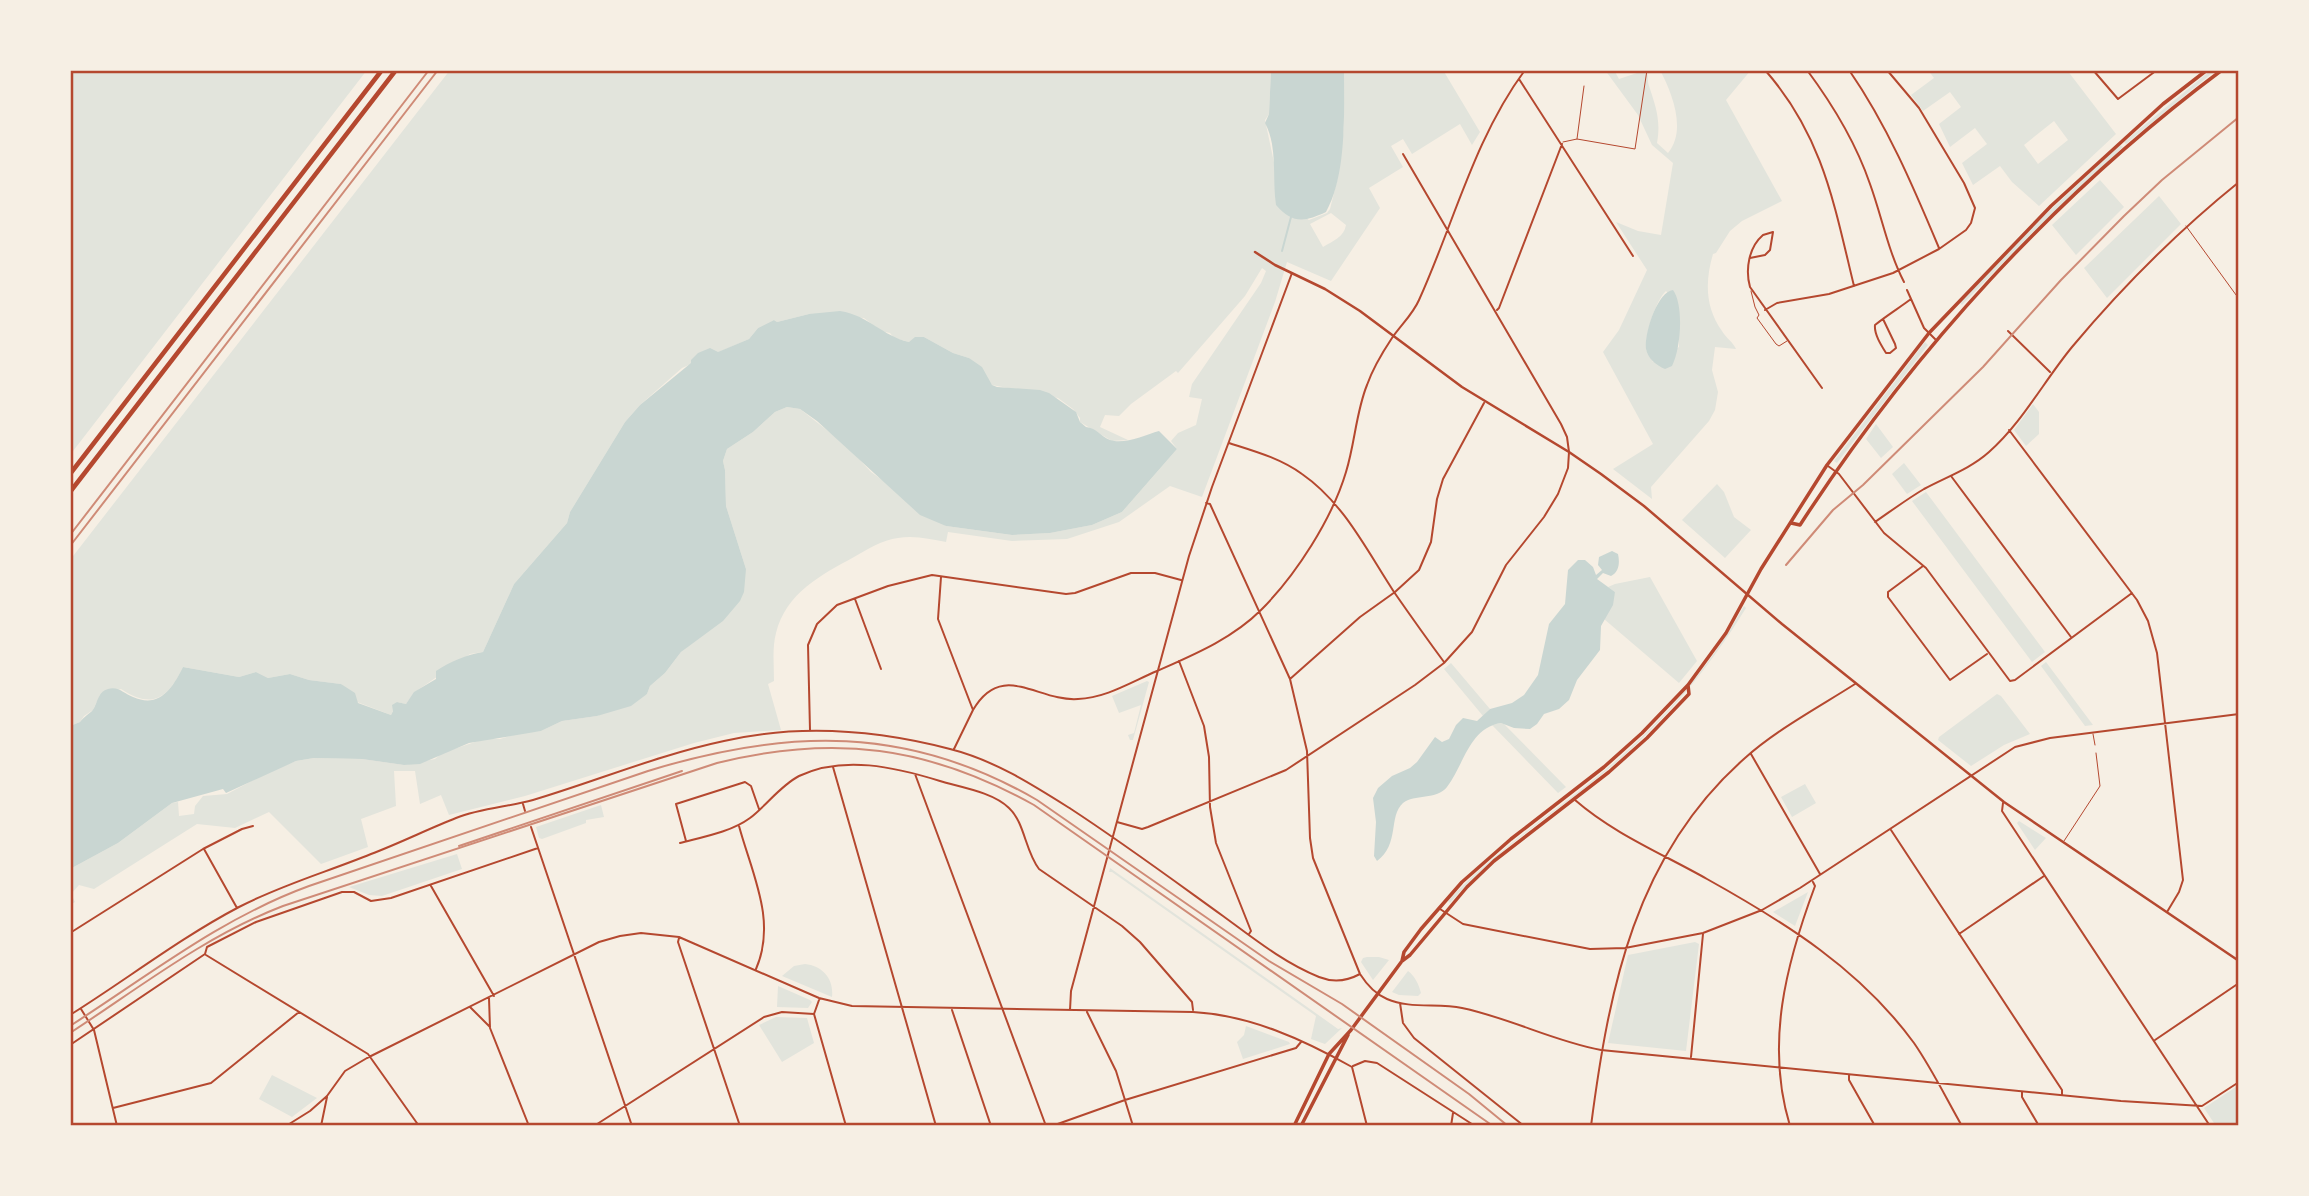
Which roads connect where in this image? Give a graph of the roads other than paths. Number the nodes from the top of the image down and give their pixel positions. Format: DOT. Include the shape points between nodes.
graph roads {
  1 [pos="382,70"];
  2 [pos="396,70"];
  3 [pos="1525,70"];
  4 [pos="1647,70"];
  5 [pos="1765,70"];
  6 [pos="1807,70"];
  7 [pos="1849,70"];
  8 [pos="1887,70"];
  9 [pos="2093,70"];
  10 [pos="2149,70"];
  11 [pos="2157,70"];
  12 [pos="2207,70"];
  13 [pos="2222,70"];
  14 [pos="2152,74"];
  15 [pos="1519,78"];
  16 [pos="1584,86"];
  17 [pos="1577,139"];
  18 [pos="1562,144"];
  19 [pos="1403,154"];
  20 [pos="2239,182"];
  21 [pos="2186,226"];
  22 [pos="1447,230"];
  23 [pos="1940,248"];
  24 [pos="1255,252"];
  25 [pos="1633,256"];
  26 [pos="1750,258"];
  27 [pos="1898,271"];
  28 [pos="1292,273"];
  29 [pos="1903,282"];
  30 [pos="1854,287"];
  31 [pos="1907,290"];
  32 [pos="1751,291"];
  33 [pos="1912,299"];
  34 [pos="2239,299"];
  35 [pos="1765,310"];
  36 [pos="1496,311"];
  37 [pos="1884,319"];
  38 [pos="2008,331"];
  39 [pos="1928,333"];
  40 [pos="1393,337"];
  41 [pos="1936,340"];
  42 [pos="1787,341"];
  43 [pos="2051,373"];
  44 [pos="1822,388"];
  45 [pos="1485,402"];
  46 [pos="2009,430"];
  47 [pos="1228,443"];
  48 [pos="1569,452"];
  49 [pos="1828,465"];
  50 [pos="1836,470"];
  51 [pos="70,474"];
  52 [pos="1951,476"];
  53 [pos="70,492"];
  54 [pos="1333,502"];
  55 [pos="1206,503"];
  56 [pos="1875,522"];
  57 [pos="1791,523"];
  58 [pos="1923,565"];
  59 [pos="941,576"];
  60 [pos="1182,580"];
  61 [pos="1395,592"];
  62 [pos="2132,593"];
  63 [pos="1747,594"];
  64 [pos="855,598"];
  65 [pos="1260,612"];
  66 [pos="2072,638"];
  67 [pos="1989,653"];
  68 [pos="1179,661"];
  69 [pos="1444,663"];
  70 [pos="881,669"];
  71 [pos="1157,670"];
  72 [pos="1290,680"];
  73 [pos="1855,684"];
  74 [pos="1688,685"];
  75 [pos="973,710"];
  76 [pos="2239,714"];
  77 [pos="2165,723"];
  78 [pos="810,731"];
  79 [pos="2093,733"];
  80 [pos="2095,745"];
  81 [pos="953,750"];
  82 [pos="1751,753"];
  83 [pos="2096,753"];
  84 [pos="1308,756"];
  85 [pos="833,766"];
  86 [pos="914,773"];
  87 [pos="1970,776"];
  88 [pos="1574,799"];
  89 [pos="1210,802"];
  90 [pos="2004,802"];
  91 [pos="523,803"];
  92 [pos="760,810"];
  93 [pos="525,811"];
  94 [pos="1117,822"];
  95 [pos="739,825"];
  96 [pos="253,826"];
  97 [pos="531,827"];
  98 [pos="1891,829"];
  99 [pos="1113,836"];
  100 [pos="686,841"];
  101 [pos="680,843"];
  102 [pos="2063,843"];
  103 [pos="538,848"];
  104 [pos="204,849"];
  105 [pos="1665,855"];
  106 [pos="1821,875"];
  107 [pos="2045,875"];
  108 [pos="1812,881"];
  109 [pos="430,885"];
  110 [pos="1094,907"];
  111 [pos="237,908"];
  112 [pos="1439,908"];
  113 [pos="1762,910"];
  114 [pos="1445,912"];
  115 [pos="2166,913"];
  116 [pos="70,933"];
  117 [pos="1703,933"];
  118 [pos="1798,933"];
  119 [pos="1249,934"];
  120 [pos="1959,934"];
  121 [pos="679,937"];
  122 [pos="1625,948"];
  123 [pos="205,954"];
  124 [pos="574,954"];
  125 [pos="1402,961"];
  126 [pos="2239,961"];
  127 [pos="755,970"];
  128 [pos="1360,974"];
  129 [pos="2239,983"];
  130 [pos="1378,994"];
  131 [pos="494,996"];
  132 [pos="489,998"];
  133 [pos="819,998"];
  134 [pos="1400,1003"];
  135 [pos="470,1007"];
  136 [pos="902,1007"];
  137 [pos="81,1008"];
  138 [pos="952,1009"];
  139 [pos="1003,1010"];
  140 [pos="1070,1011"];
  141 [pos="1086,1011"];
  142 [pos="299,1012"];
  143 [pos="1194,1012"];
  144 [pos="814,1014"];
  145 [pos="70,1015"];
  146 [pos="491,1028"];
  147 [pos="94,1030"];
  148 [pos="1349,1034"];
  149 [pos="1301,1041"];
  150 [pos="2154,1041"];
  151 [pos="70,1045"];
  152 [pos="714,1049"];
  153 [pos="1601,1050"];
  154 [pos="1329,1054"];
  155 [pos="371,1056"];
  156 [pos="1336,1058"];
  157 [pos="1690,1059"];
  158 [pos="1778,1066"];
  159 [pos="1352,1067"];
  160 [pos="1849,1073"];
  161 [pos="1937,1082"];
  162 [pos="2239,1082"];
  163 [pos="2022,1091"];
  164 [pos="2062,1095"];
  165 [pos="327,1096"];
  166 [pos="1125,1100"];
  167 [pos="2196,1105"];
  168 [pos="625,1106"];
  169 [pos="113,1108"];
  170 [pos="1454,1112"];
  171 [pos="292,1125"];
  172 [pos="117,1126"];
  173 [pos="286,1126"];
  174 [pos="321,1126"];
  175 [pos="419,1126"];
  176 [pos="529,1126"];
  177 [pos="594,1126"];
  178 [pos="632,1126"];
  179 [pos="740,1126"];
  180 [pos="846,1126"];
  181 [pos="936,1126"];
  182 [pos="990,1126"];
  183 [pos="1046,1126"];
  184 [pos="1052,1126"];
  185 [pos="1133,1126"];
  186 [pos="1294,1126"];
  187 [pos="1301,1126"];
  188 [pos="1367,1126"];
  189 [pos="1451,1126"];
  190 [pos="1475,1126"];
  191 [pos="1524,1126"];
  192 [pos="1591,1126"];
  193 [pos="1790,1126"];
  194 [pos="1875,1126"];
  195 [pos="1962,1126"];
  196 [pos="2039,1126"];
  197 [pos="2210,1126"];
  1 -- 51 [label="highway"];
  2 -- 53 [label="highway"];
  3 -- 15 [label="street"];
  4 -- 17 [label="lane" via="1635,149"];
  5 -- 30 [label="street" via="1797,113 1822,164"];
  6 -- 27 [label="street" via="1854,145"];
  7 -- 23 [label="street" via="1886,130"];
  8 -- 23 [label="street" via="1910,95 1972,198 1972,223"];
  9 -- 14 [label="street" via="2118,99"];
  10 -- 14 [label="street"];
  11 -- 14 [label="street"];
  12 -- 39 [label="main road" via="2068,189"];
  13 -- 41 [label="main road" via="2084,187"];
  15 -- 18 [label="street"];
  15 -- 22 [label="street" via="1482,142"];
  16 -- 17 [label="lane"];
  17 -- 18 [label="lane"];
  18 -- 25 [label="street"];
  18 -- 36 [label="street"];
  19 -- 22 [label="street"];
  20 -- 21 [label="street"];
  21 -- 34 [label="lane"];
  21 -- 43 [label="street" via="2111,300"];
  22 -- 36 [label="street"];
  22 -- 40 [label="street" via="1416,306"];
  23 -- 27 [label="street"];
  24 -- 28 [label="street"];
  26 -- 26 [label="street" via="1757,240 1773,232 1770,250"];
  26 -- 32 [label="street"];
  27 -- 29 [label="street"];
  27 -- 30 [label="street"];
  28 -- 40 [label="street" via="1325,289"];
  28 -- 47 [label="street"];
  30 -- 35 [label="street" via="1777,303"];
  31 -- 33 [label="street"];
  32 -- 35 [label="street"];
  32 -- 42 [label="lane" via="1757,317 1776,344"];
  33 -- 37 [label="street"];
  33 -- 39 [label="street"];
  35 -- 42 [label="street"];
  36 -- 48 [label="street" via="1561,424"];
  37 -- 37 [label="street" via="1874,328 1883,349 1891,353 1896,348"];
  38 -- 43 [label="street"];
  39 -- 41 [label="street"];
  39 -- 49 [label="main road"];
  40 -- 45 [label="street"];
  40 -- 54 [label="street" via="1366,386 1346,474"];
  41 -- 50 [label="main road"];
  42 -- 44 [label="street"];
  43 -- 46 [label="street"];
  45 -- 48 [label="street"];
  45 -- 61 [label="street" via="1443,479 1423,562"];
  46 -- 52 [label="street" via="1980,459"];
  46 -- 62 [label="street"];
  47 -- 54 [label="street" via="1287,465"];
  47 -- 55 [label="street"];
  48 -- 63 [label="street" via="1644,506"];
  48 -- 69 [label="street" via="1552,506 1506,565 1472,632"];
  49 -- 50 [label="street"];
  49 -- 57 [label="main road"];
  50 -- 56 [label="street"];
  50 -- 57 [label="main road" via="1800,525"];
  52 -- 56 [label="street"];
  52 -- 66 [label="street"];
  54 -- 61 [label="street"];
  54 -- 65 [label="street" via="1301,560"];
  55 -- 60 [label="street"];
  55 -- 65 [label="street"];
  56 -- 58 [label="street"];
  57 -- 63 [label="main road"];
  58 -- 67 [label="street"];
  58 -- 67 [label="street" via="1888,592 1888,597 1950,680"];
  59 -- 60 [label="street" via="1066,594 1131,573"];
  59 -- 64 [label="street" via="924,576"];
  59 -- 75 [label="street" via="938,619"];
  60 -- 71 [label="street"];
  61 -- 69 [label="street"];
  61 -- 72 [label="street"];
  62 -- 66 [label="street"];
  62 -- 77 [label="street" via="2155,640"];
  63 -- 73 [label="street"];
  63 -- 74 [label="main road" via="1721,641"];
  64 -- 70 [label="street"];
  64 -- 78 [label="street" via="825,614 811,634 807,657"];
  65 -- 68 [label="street" via="1231,634"];
  65 -- 72 [label="street"];
  66 -- 67 [label="street" via="2013,681"];
  68 -- 71 [label="street"];
  68 -- 89 [label="street" via="1204,726"];
  69 -- 84 [label="street"];
  71 -- 75 [label="street" via="1108,693 1078,699 1007,685 985,694"];
  71 -- 94 [label="street"];
  72 -- 84 [label="street"];
  73 -- 82 [label="street"];
  73 -- 87 [label="street"];
  74 -- 88 [label="main road" via="1689,694 1647,738"];
  74 -- 112 [label="main road" via="1605,767 1490,855"];
  75 -- 81 [label="street"];
  76 -- 77 [label="street"];
  77 -- 79 [label="street"];
  77 -- 115 [label="street" via="2183,880"];
  78 -- 81 [label="street" via="894,737"];
  78 -- 91 [label="street" via="724,740"];
  79 -- 80 [label="lane"];
  79 -- 87 [label="street" via="2028,742"];
  81 -- 99 [label="street" via="1021,779"];
  82 -- 105 [label="street" via="1704,800"];
  82 -- 106 [label="street"];
  83 -- 102 [label="lane" via="2100,786"];
  84 -- 89 [label="street"];
  84 -- 128 [label="street" via="1313,858"];
  85 -- 86 [label="street"];
  85 -- 92 [label="street" via="794,779"];
  85 -- 136 [label="street"];
  86 -- 110 [label="street" via="1003,803 1014,813 1039,869"];
  86 -- 139 [label="street"];
  87 -- 90 [label="street"];
  87 -- 98 [label="street"];
  88 -- 105 [label="street" via="1620,832"];
  88 -- 114 [label="main road" via="1494,861"];
  89 -- 94 [label="street" via="1142,829"];
  89 -- 119 [label="street" via="1216,843"];
  90 -- 102 [label="street"];
  90 -- 107 [label="street" via="2002,811"];
  91 -- 93 [label="street"];
  91 -- 111 [label="street" via="457,817"];
  92 -- 95 [label="street"];
  92 -- 100 [label="street" via="745,782 676,804"];
  94 -- 99 [label="street"];
  95 -- 100 [label="street"];
  95 -- 127 [label="street" via="765,918 764,948"];
  96 -- 104 [label="street"];
  97 -- 103 [label="street"];
  98 -- 106 [label="street"];
  98 -- 120 [label="street"];
  99 -- 110 [label="street"];
  99 -- 119 [label="street"];
  100 -- 101 [label="street"];
  102 -- 115 [label="street"];
  103 -- 109 [label="street"];
  103 -- 124 [label="street"];
  104 -- 111 [label="street"];
  104 -- 116 [label="street"];
  105 -- 113 [label="street"];
  105 -- 122 [label="street"];
  106 -- 108 [label="street"];
  107 -- 120 [label="street"];
  107 -- 150 [label="street"];
  108 -- 113 [label="street"];
  108 -- 118 [label="street" via="1815,886"];
  109 -- 123 [label="street" via="378,901 342,892 232,933 207,947"];
  109 -- 131 [label="street"];
  110 -- 140 [label="street" via="1071,990"];
  110 -- 143 [label="street" via="1140,943 1192,1002"];
  111 -- 137 [label="street"];
  112 -- 114 [label="street"];
  112 -- 125 [label="main road"];
  113 -- 117 [label="street"];
  113 -- 118 [label="street"];
  114 -- 122 [label="street" via="1463,924 1551,943"];
  114 -- 125 [label="main road"];
  115 -- 126 [label="street"];
  117 -- 122 [label="street"];
  117 -- 157 [label="street"];
  118 -- 158 [label="street" via="1783,994"];
  118 -- 161 [label="street" via="1874,995 1915,1044"];
  119 -- 128 [label="street" via="1321,978 1338,981"];
  120 -- 164 [label="street"];
  121 -- 124 [label="street" via="632,934"];
  121 -- 127 [label="street"];
  121 -- 152 [label="street"];
  122 -- 153 [label="street"];
  123 -- 142 [label="street"];
  123 -- 147 [label="street"];
  124 -- 131 [label="street"];
  124 -- 168 [label="street"];
  125 -- 130 [label="main road"];
  127 -- 133 [label="street"];
  128 -- 130 [label="street"];
  129 -- 150 [label="street"];
  130 -- 134 [label="street"];
  130 -- 148 [label="main road"];
  131 -- 132 [label="street"];
  132 -- 135 [label="street"];
  132 -- 146 [label="street"];
  133 -- 136 [label="street" via="852,1006"];
  133 -- 144 [label="street"];
  134 -- 153 [label="street" via="1460,1007"];
  134 -- 191 [label="street" via="1403,1023 1413,1038"];
  135 -- 146 [label="street"];
  135 -- 155 [label="street"];
  136 -- 138 [label="street"];
  136 -- 181 [label="street"];
  137 -- 145 [label="street"];
  137 -- 147 [label="street"];
  138 -- 139 [label="street"];
  138 -- 182 [label="street"];
  139 -- 140 [label="street"];
  139 -- 183 [label="street"];
  140 -- 141 [label="street"];
  141 -- 143 [label="street"];
  141 -- 166 [label="street"];
  142 -- 155 [label="street"];
  142 -- 169 [label="street" via="211,1083"];
  143 -- 149 [label="street" via="1230,1016"];
  144 -- 152 [label="street" via="775,1013"];
  144 -- 180 [label="street"];
  146 -- 176 [label="street"];
  147 -- 151 [label="street"];
  147 -- 169 [label="street"];
  148 -- 154 [label="main road"];
  148 -- 156 [label="main road"];
  149 -- 154 [label="street"];
  149 -- 166 [label="street" via="1296,1048"];
  150 -- 167 [label="street"];
  152 -- 168 [label="street"];
  152 -- 179 [label="street"];
  153 -- 157 [label="street"];
  153 -- 192 [label="street"];
  154 -- 156 [label="street"];
  154 -- 186 [label="main road"];
  155 -- 165 [label="street" via="345,1072"];
  155 -- 175 [label="street"];
  156 -- 159 [label="street"];
  156 -- 187 [label="main road"];
  157 -- 158 [label="street"];
  158 -- 160 [label="street"];
  158 -- 193 [label="street"];
  159 -- 170 [label="street" via="1365,1061 1377,1063"];
  159 -- 188 [label="street"];
  160 -- 161 [label="street"];
  160 -- 194 [label="street"];
  161 -- 163 [label="street"];
  161 -- 195 [label="street"];
  162 -- 167 [label="street" via="2202,1106"];
  163 -- 164 [label="street"];
  163 -- 196 [label="street"];
  164 -- 167 [label="street"];
  165 -- 171 [label="street"];
  165 -- 174 [label="street"];
  166 -- 184 [label="street"];
  166 -- 185 [label="street"];
  167 -- 197 [label="street"];
  168 -- 177 [label="street"];
  168 -- 178 [label="street"];
  169 -- 172 [label="street"];
  170 -- 189 [label="street"];
  170 -- 190 [label="street"];
  171 -- 173 [label="street"];
}
